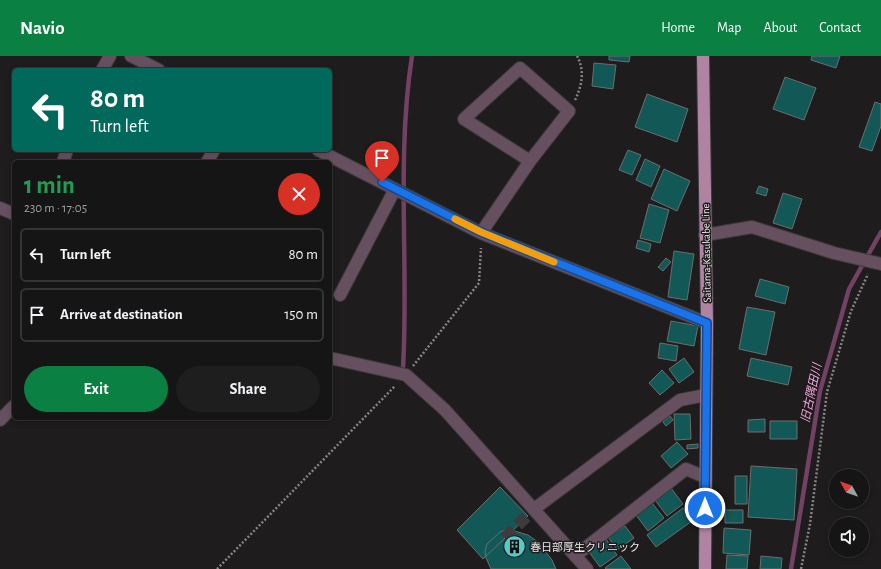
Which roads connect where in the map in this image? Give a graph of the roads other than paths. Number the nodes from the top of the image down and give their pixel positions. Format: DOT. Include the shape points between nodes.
graph roads {
  1 [pos="110,56"];
  2 [pos="131,56"];
  3 [pos="703,56"];
  4 [pos="103,68"];
  5 [pos="155,68"];
  6 [pos="322,152"];
  7 [pos="530,161"];
  8 [pos="395,189"];
  9 [pos="0,208"];
  10 [pos="12,213"];
  11 [pos="481,232"];
  12 [pos="706,235"];
  13 [pos="875,263"];
  14 [pos="340,295"];
  15 [pos="707,323"];
  16 [pos="332,358"];
  17 [pos="706,395"];
  18 [pos="12,408"];
  19 [pos="0,420"];
  20 [pos="705,477"];
  21 [pos="534,509"];
  22 [pos="575,556"];
  23 [pos="587,569"];
  24 [pos="704,569"];
  1 -- 4 [label="street"];
  2 -- 5 [label="street"];
  3 -- 12 [label="main road, Saitama-Kasukabe Line"];
  6 -- 8 [label="street"];
  7 -- 7 [label="street" via="569,111 520,68 464,119"];
  7 -- 11 [label="street"];
  8 -- 11 [label="street"];
  8 -- 14 [label="street"];
  9 -- 10 [label="street"];
  11 -- 15 [label="street"];
  12 -- 13 [label="street" via="752,227"];
  12 -- 15 [label="main road, Saitama-Kasukabe Line"];
  15 -- 17 [label="main road, Saitama-Kasukabe Line"];
  16 -- 21 [label="street" via="406,375 445,410"];
  17 -- 20 [label="main road, Saitama-Kasukabe Line"];
  17 -- 21 [label="street" via="680,400"];
  18 -- 19 [label="street"];
  20 -- 22 [label="street" via="686,469"];
  20 -- 24 [label="main road, Saitama-Kasukabe Line"];
  21 -- 22 [label="street"];
  22 -- 23 [label="street"];
}
